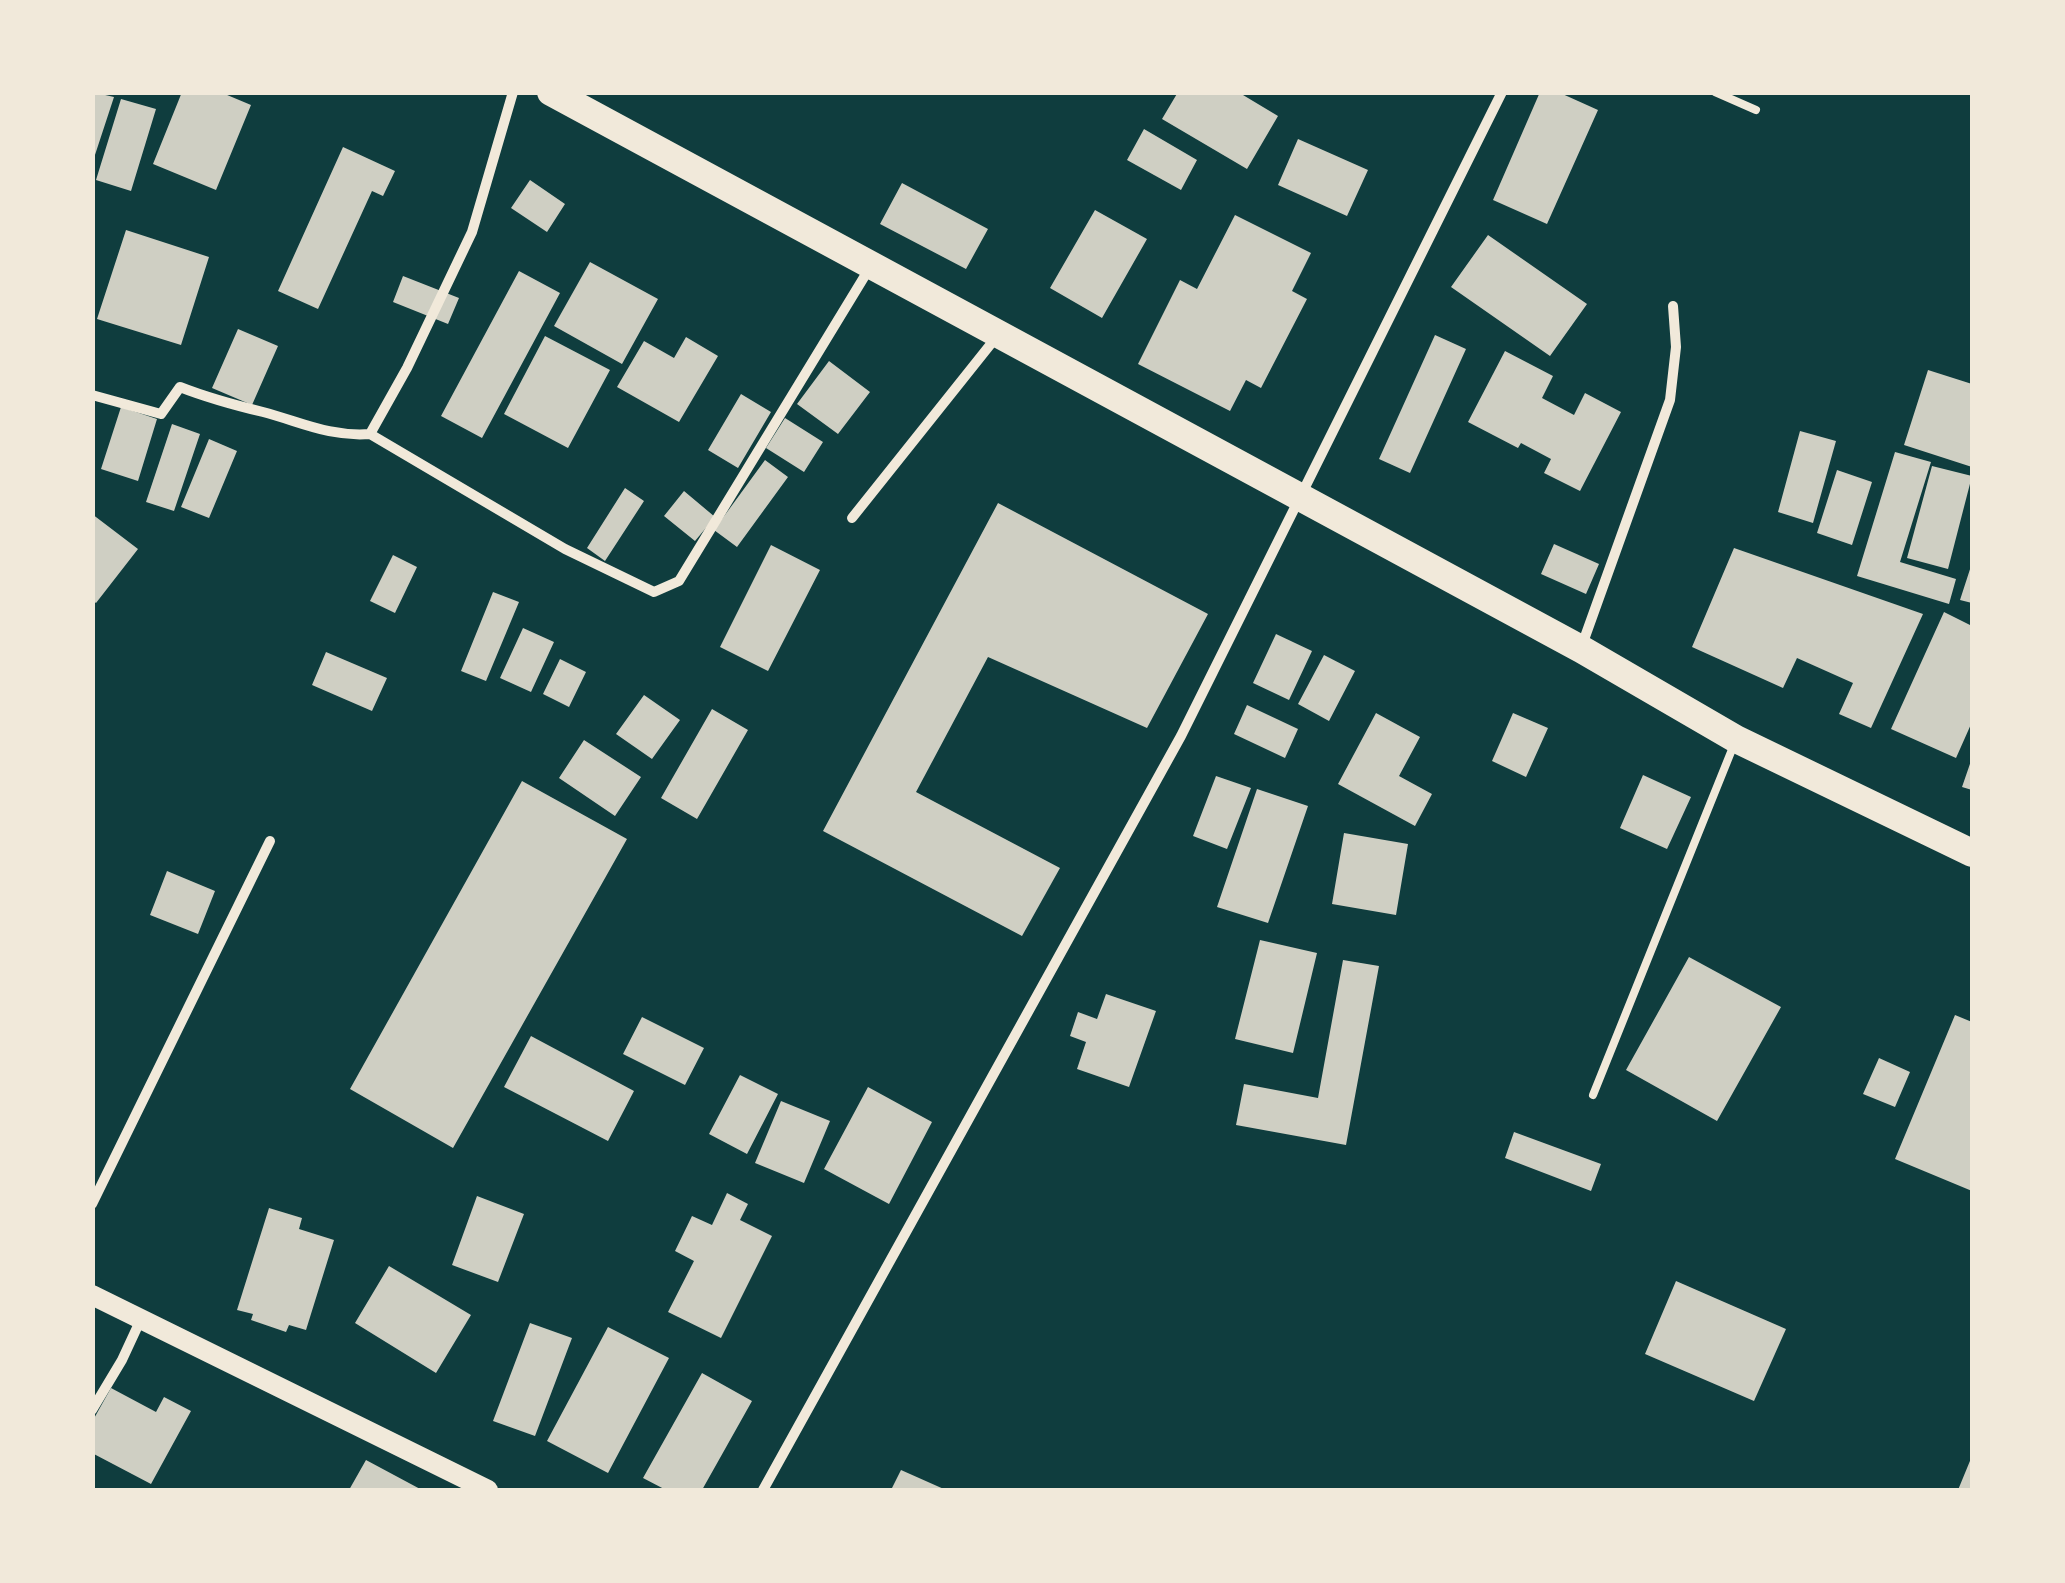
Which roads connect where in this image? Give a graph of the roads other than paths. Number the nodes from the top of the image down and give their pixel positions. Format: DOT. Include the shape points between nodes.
graph roads {
  1 [pos="514,92"];
  2 [pos="551,92"];
  3 [pos="1502,92"];
  4 [pos="1715,92"];
  5 [pos="1756,110"];
  6 [pos="872,266"];
  7 [pos="1673,306"];
  8 [pos="999,334"];
  9 [pos="92,396"];
  10 [pos="370,434"];
  11 [pos="1300,498"];
  12 [pos="852,518"];
  13 [pos="1581,648"];
  14 [pos="1736,739"];
  15 [pos="270,841"];
  16 [pos="1972,853"];
  17 [pos="1594,1095"];
  18 [pos="92,1204"];
  19 [pos="92,1295"];
  20 [pos="141,1319"];
  21 [pos="92,1410"];
  22 [pos="488,1490"];
  23 [pos="762,1490"];
  1 -- 10 [label="street" via="472,232"];
  2 -- 6 [label="highway"];
  3 -- 11 [label="street"];
  4 -- 5 [label="lane"];
  6 -- 8 [label="highway"];
  6 -- 10 [label="street" via="678,580 666,588 654,592 564,548"];
  7 -- 13 [label="street" via="1670,400"];
  8 -- 11 [label="highway"];
  8 -- 12 [label="street"];
  9 -- 10 [label="street" via="162,414 180,387 342,436"];
  11 -- 13 [label="highway"];
  11 -- 23 [label="street" via="1162,770"];
  13 -- 14 [label="highway"];
  14 -- 16 [label="highway"];
  14 -- 17 [label="lane"];
  15 -- 18 [label="street"];
  19 -- 20 [label="main road"];
  20 -- 21 [label="street"];
  20 -- 22 [label="main road"];
}
